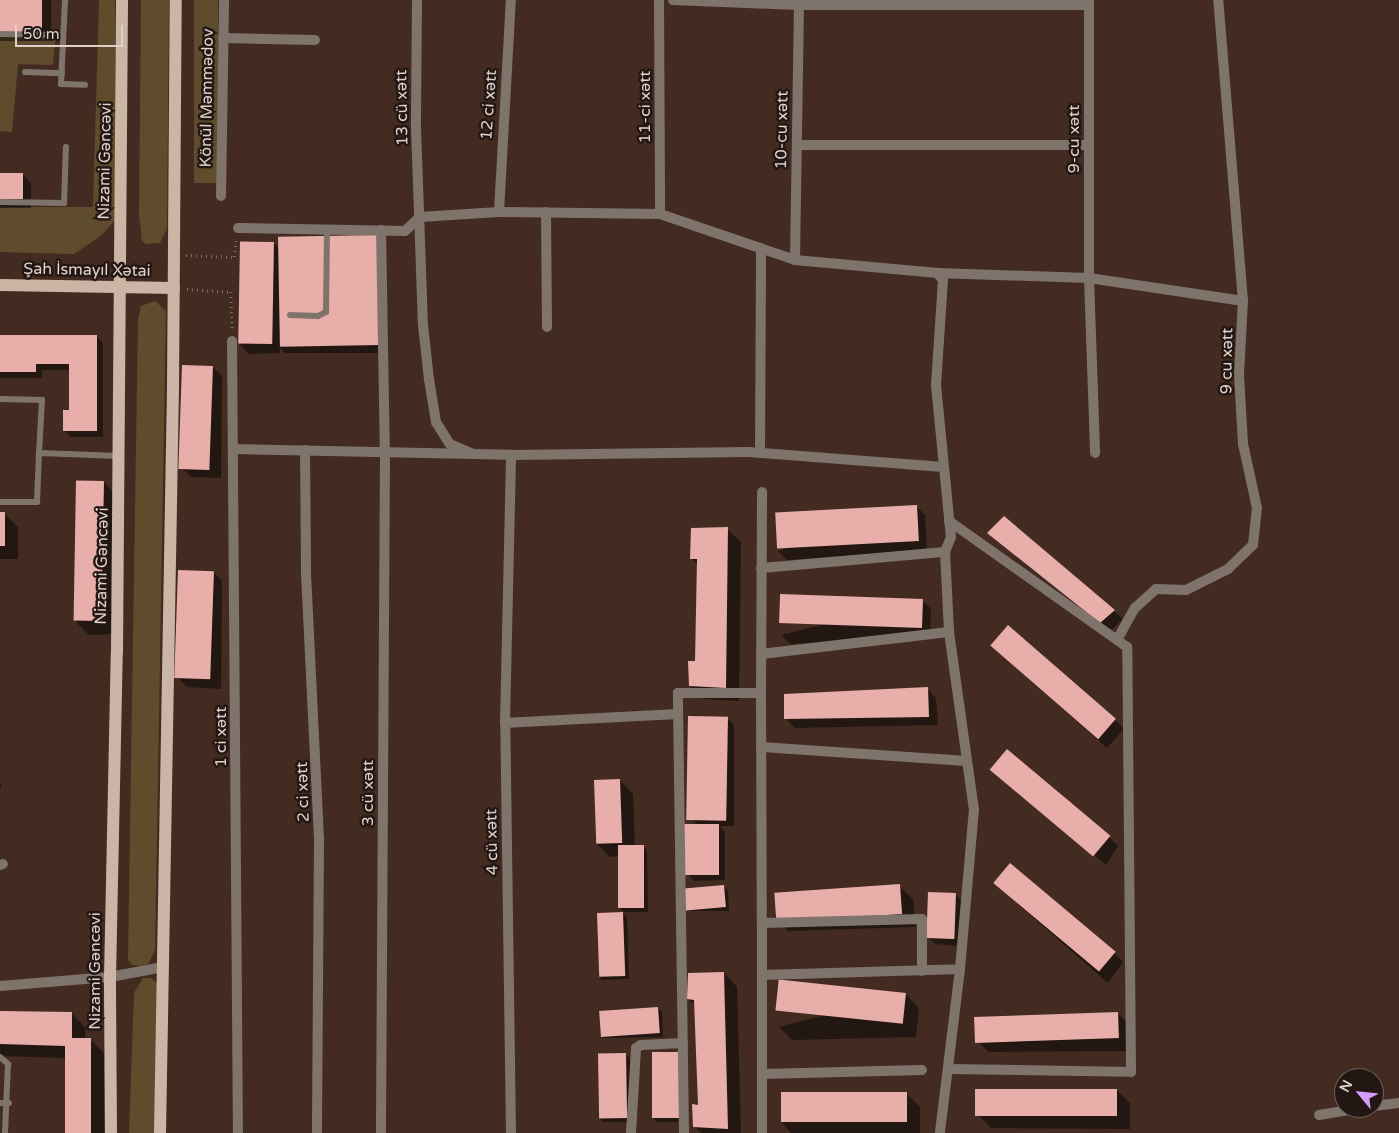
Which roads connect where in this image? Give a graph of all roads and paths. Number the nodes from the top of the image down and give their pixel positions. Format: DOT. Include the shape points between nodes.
graph roads {
  1 [pos="65,0"];
  2 [pos="122,0"];
  3 [pos="176,0"];
  4 [pos="224,0"];
  5 [pos="416,0"];
  6 [pos="510,0"];
  7 [pos="659,0"];
  8 [pos="673,0"];
  9 [pos="1218,0"];
  10 [pos="1089,2"];
  11 [pos="799,3"];
  12 [pos="0,34"];
  13 [pos="64,36"];
  14 [pos="223,38"];
  15 [pos="315,40"];
  16 [pos="26,72"];
  17 [pos="62,73"];
  18 [pos="85,85"];
  19 [pos="797,145"];
  20 [pos="1089,145"];
  21 [pos="66,148"];
  22 [pos="221,196"];
  23 [pos="0,202"];
  24 [pos="499,212"];
  25 [pos="546,212"];
  26 [pos="660,214"];
  27 [pos="420,216"];
  28 [pos="238,228"];
  29 [pos="327,229"];
  30 [pos="381,230"];
  31 [pos="761,248"];
  32 [pos="174,254"];
  33 [pos="795,260"];
  34 [pos="937,273"];
  35 [pos="1089,278"];
  36 [pos="0,286"];
  37 [pos="119,286"];
  38 [pos="174,288"];
  39 [pos="1243,301"];
  40 [pos="290,315"];
  41 [pos="547,327"];
  42 [pos="232,341"];
  43 [pos="0,400"];
  44 [pos="233,449"];
  45 [pos="305,450"];
  46 [pos="385,452"];
  47 [pos="39,453"];
  48 [pos="760,453"];
  49 [pos="1095,453"];
  50 [pos="473,454"];
  51 [pos="511,455"];
  52 [pos="120,456"];
  53 [pos="943,467"];
  54 [pos="762,492"];
  55 [pos="0,502"];
  56 [pos="949,521"];
  57 [pos="945,552"];
  58 [pos="761,568"];
  59 [pos="949,632"];
  60 [pos="1117,640"];
  61 [pos="761,654"];
  62 [pos="761,693"];
  63 [pos="678,714"];
  64 [pos="505,723"];
  65 [pos="761,747"];
  66 [pos="967,761"];
  67 [pos="762,923"];
  68 [pos="163,967"];
  69 [pos="922,970"];
  70 [pos="960,970"];
  71 [pos="762,974"];
  72 [pos="110,977"];
  73 [pos="0,986"];
  74 [pos="683,1043"];
  75 [pos="0,1057"];
  76 [pos="948,1069"];
  77 [pos="922,1070"];
  78 [pos="762,1074"];
  79 [pos="0,1103"];
  80 [pos="8,1103"];
  81 [pos="1399,1103"];
  82 [pos="1384,1105"];
  83 [pos="1334,1112"];
  84 [pos="1319,1115"];
  85 [pos="5,1133"];
  86 [pos="111,1133"];
  87 [pos="160,1133"];
  88 [pos="238,1133"];
  89 [pos="317,1133"];
  90 [pos="381,1133"];
  91 [pos="510,1133"];
  92 [pos="631,1133"];
  93 [pos="684,1133"];
  94 [pos="762,1133"];
  95 [pos="940,1133"];
  1 -- 13 [label="lane"];
  2 -- 37 [label="main road, Nizami Gəncəvi"];
  3 -- 32 [label="main road"];
  4 -- 14 [label="street, Könül Məmmədov"];
  5 -- 27 [label="street, 13 cü xətt"];
  6 -- 24 [label="street, 12 ci xətt"];
  7 -- 26 [label="street, 11-ci xətt"];
  8 -- 11 [label="street"];
  9 -- 39 [label="street, 9 cu xətt"];
  10 -- 11 [label="street"];
  10 -- 20 [label="street, 9-cu xətt"];
  11 -- 19 [label="street, 10-cu xətt"];
  12 -- 13 [label="lane"];
  13 -- 17 [label="lane"];
  14 -- 15 [label="street"];
  14 -- 22 [label="street, Könül Məmmədov"];
  16 -- 17 [label="lane"];
  17 -- 18 [label="lane" via="61,84"];
  19 -- 20 [label="street"];
  19 -- 33 [label="street, 10-cu xətt"];
  20 -- 35 [label="street, 9-cu xətt"];
  21 -- 23 [label="lane" via="64,203"];
  24 -- 25 [label="street"];
  24 -- 27 [label="street"];
  25 -- 26 [label="street"];
  25 -- 41 [label="street"];
  26 -- 31 [label="street"];
  27 -- 30 [label="street" via="405,231"];
  27 -- 50 [label="street, 13 cü xətt" via="423,325 436,422 450,444"];
  28 -- 29 [label="street"];
  28 -- 32 [label="path" via="234,257"];
  29 -- 30 [label="street"];
  29 -- 40 [label="lane" via="326,312 318,316"];
  30 -- 46 [label="street, 3 cü xətt"];
  31 -- 33 [label="street"];
  31 -- 48 [label="street"];
  32 -- 38 [label="main road"];
  33 -- 34 [label="street"];
  34 -- 35 [label="street"];
  34 -- 53 [label="street" via="942,280 936,385"];
  35 -- 39 [label="street"];
  35 -- 49 [label="street, 9-cu xətt"];
  36 -- 37 [label="main road, Şah İsmayıl Xətai"];
  37 -- 38 [label="main road, Şah İsmayıl Xətai"];
  37 -- 52 [label="main road, Nizami Gəncəvi"];
  38 -- 42 [label="path" via="231,292"];
  38 -- 68 [label="main road"];
  39 -- 60 [label="street, 9 cu xətt" via="1239,374 1244,444 1256,508 1253,545 1228,569 1186,590 1156,589 1135,608"];
  42 -- 44 [label="street, 1 ci xətt"];
  43 -- 47 [label="lane" via="42,400"];
  44 -- 45 [label="street"];
  44 -- 88 [label="street, 1 ci xətt"];
  45 -- 46 [label="street"];
  45 -- 89 [label="street, 2 ci xətt" via="306,573 319,841"];
  46 -- 50 [label="street"];
  46 -- 90 [label="street, 3 cü xətt"];
  47 -- 52 [label="lane"];
  47 -- 55 [label="lane" via="37,502"];
  48 -- 51 [label="street"];
  48 -- 53 [label="street"];
  50 -- 51 [label="street"];
  51 -- 64 [label="street, 4 cü xətt"];
  52 -- 72 [label="main road, Nizami Gəncəvi"];
  53 -- 56 [label="street"];
  54 -- 58 [label="street"];
  56 -- 57 [label="street" via="951,537"];
  56 -- 60 [label="street"];
  57 -- 58 [label="street"];
  57 -- 59 [label="street"];
  58 -- 61 [label="street"];
  59 -- 61 [label="street"];
  59 -- 66 [label="street"];
  60 -- 76 [label="street" via="1127,647 1131,1072"];
  61 -- 62 [label="street"];
  62 -- 63 [label="street" via="678,693"];
  62 -- 65 [label="street"];
  63 -- 64 [label="street"];
  63 -- 74 [label="street"];
  64 -- 91 [label="street, 4 cü xətt"];
  65 -- 66 [label="street"];
  65 -- 67 [label="street"];
  66 -- 70 [label="street" via="974,809"];
  67 -- 69 [label="street" via="922,919"];
  67 -- 71 [label="street"];
  68 -- 72 [label="street"];
  68 -- 87 [label="main road"];
  69 -- 70 [label="street"];
  69 -- 71 [label="street"];
  70 -- 76 [label="street"];
  71 -- 78 [label="street"];
  72 -- 73 [label="street"];
  72 -- 86 [label="main road, Nizami Gəncəvi"];
  74 -- 92 [label="street" via="636,1048"];
  74 -- 93 [label="street"];
  75 -- 80 [label="lane" via="8,1064"];
  76 -- 95 [label="street"];
  77 -- 78 [label="street"];
  78 -- 94 [label="street"];
  79 -- 80 [label="lane"];
  80 -- 85 [label="lane"];
  81 -- 82 [label="street"];
  83 -- 84 [label="street"];
}
